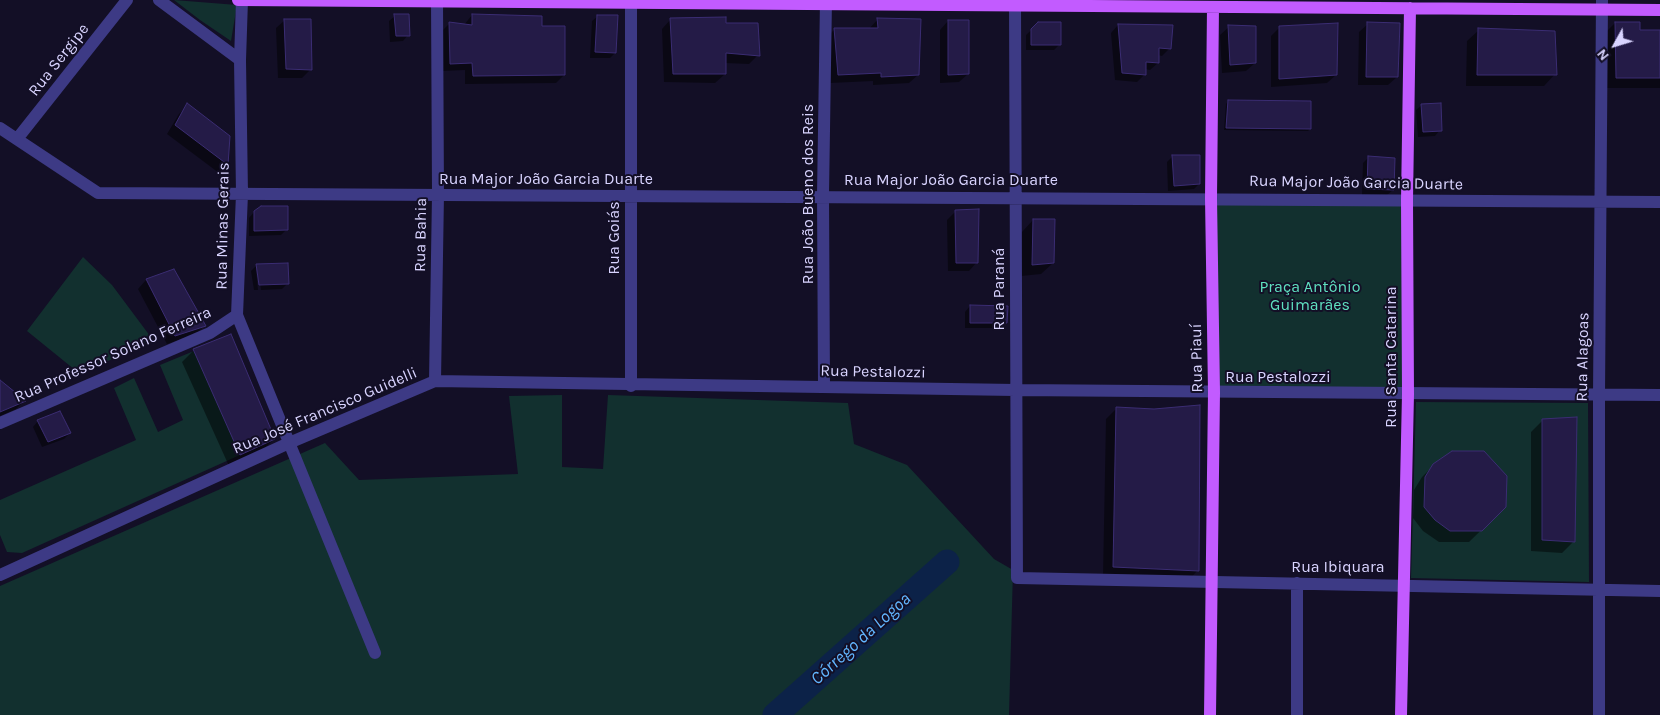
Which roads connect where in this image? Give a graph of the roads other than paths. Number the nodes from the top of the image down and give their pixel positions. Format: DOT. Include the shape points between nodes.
graph roads {
  1 [pos="127,0"];
  2 [pos="160,0"];
  3 [pos="238,0"];
  4 [pos="242,0"];
  5 [pos="437,1"];
  6 [pos="631,2"];
  7 [pos="826,2"];
  8 [pos="1015,3"];
  9 [pos="1213,3"];
  10 [pos="1410,4"];
  11 [pos="1602,5"];
  12 [pos="1660,10"];
  13 [pos="240,60"];
  14 [pos="0,128"];
  15 [pos="17,139"];
  16 [pos="242,194"];
  17 [pos="438,194"];
  18 [pos="630,195"];
  19 [pos="823,196"];
  20 [pos="1016,197"];
  21 [pos="1211,198"];
  22 [pos="1407,200"];
  23 [pos="1602,202"];
  24 [pos="1660,202"];
  25 [pos="237,315"];
  26 [pos="435,381"];
  27 [pos="631,386"];
  28 [pos="806,387"];
  29 [pos="824,387"];
  30 [pos="1014,390"];
  31 [pos="1214,392"];
  32 [pos="1408,394"];
  33 [pos="1599,395"];
  34 [pos="1660,395"];
  35 [pos="0,423"];
  36 [pos="289,443"];
  37 [pos="1,570"];
  38 [pos="1017,578"];
  39 [pos="1212,583"];
  40 [pos="1297,583"];
  41 [pos="1404,584"];
  42 [pos="1599,591"];
  43 [pos="1660,591"];
  44 [pos="374,652"];
  45 [pos="1210,715"];
  46 [pos="1296,715"];
  47 [pos="1402,715"];
  48 [pos="1599,715"];
  1 -- 15 [label="street, Rua Sergipe"];
  2 -- 13 [label="street"];
  3 -- 4 [label="main road"];
  4 -- 5 [label="main road"];
  4 -- 13 [label="street, Rua Minas Gerais"];
  5 -- 6 [label="main road"];
  5 -- 17 [label="street, Rua Bahia"];
  6 -- 7 [label="main road"];
  6 -- 18 [label="street, Rua Goiás"];
  7 -- 8 [label="main road"];
  7 -- 19 [label="street, Rua João Bueno dos Reis"];
  8 -- 9 [label="main road"];
  8 -- 20 [label="street, Rua Paraná"];
  9 -- 10 [label="main road"];
  9 -- 21 [label="main road, Rua Piauí"];
  10 -- 11 [label="main road"];
  10 -- 22 [label="main road, Rua Santa Catarina"];
  11 -- 12 [label="main road"];
  11 -- 23 [label="street, Rua Alagoas"];
  13 -- 16 [label="street, Rua Minas Gerais"];
  14 -- 15 [label="street, Rua Major João Garcia Duarte"];
  15 -- 16 [label="street, Rua Major João Garcia Duarte" via="98,192"];
  16 -- 17 [label="street, Rua Major João Garcia Duarte"];
  16 -- 25 [label="street, Rua Minas Gerais"];
  17 -- 18 [label="street, Rua Major João Garcia Duarte"];
  17 -- 26 [label="street, Rua Bahia"];
  18 -- 19 [label="street, Rua Major João Garcia Duarte"];
  18 -- 27 [label="street, Rua Goiás"];
  19 -- 20 [label="street, Rua Major João Garcia Duarte"];
  19 -- 29 [label="street, Rua João Bueno dos Reis"];
  20 -- 21 [label="street, Rua Major João Garcia Duarte"];
  20 -- 30 [label="street, Rua Paraná"];
  21 -- 22 [label="street, Rua Major João Garcia Duarte"];
  21 -- 31 [label="main road, Rua Piauí"];
  22 -- 23 [label="street, Rua Major João Garcia Duarte"];
  22 -- 32 [label="main road, Rua Santa Catarina"];
  23 -- 24 [label="street, Rua Major João Garcia Duarte"];
  23 -- 33 [label="street, Rua Alagoas"];
  25 -- 35 [label="street, Rua Professor Solano Ferreira" via="210,333"];
  25 -- 36 [label="street, Rua Minas Gerais"];
  26 -- 27 [label="street, Rua José Francisco Guidelli"];
  26 -- 36 [label="street, Rua José Francisco Guidelli"];
  27 -- 28 [label="street, Rua José Francisco Guidelli"];
  28 -- 29 [label="street, Rua Pestalozzi"];
  29 -- 30 [label="street, Rua Pestalozzi"];
  30 -- 31 [label="street, Rua Pestalozzi"];
  30 -- 38 [label="street, Rua Paraná"];
  31 -- 32 [label="street, Rua Pestalozzi"];
  31 -- 39 [label="main road, Rua Piauí"];
  32 -- 33 [label="street, Rua Pestalozzi"];
  32 -- 41 [label="main road, Rua Santa Catarina"];
  33 -- 34 [label="street, Rua Pestalozzi"];
  33 -- 42 [label="street, Rua Alagoas"];
  36 -- 37 [label="street, Rua José Francisco Guidelli"];
  36 -- 44 [label="street, Rua Minas Gerais"];
  38 -- 39 [label="street, Rua Ibiquara"];
  39 -- 40 [label="street, Rua Ibiquara"];
  39 -- 45 [label="main road, Rua Piauí"];
  40 -- 41 [label="street, Rua Ibiquara"];
  40 -- 46 [label="street"];
  41 -- 42 [label="street, Rua Ibiquara"];
  41 -- 47 [label="main road, Rua Santa Catarina"];
  42 -- 43 [label="street, Rua Ibiquara"];
  42 -- 48 [label="street, Rua Alagoas"];
}
